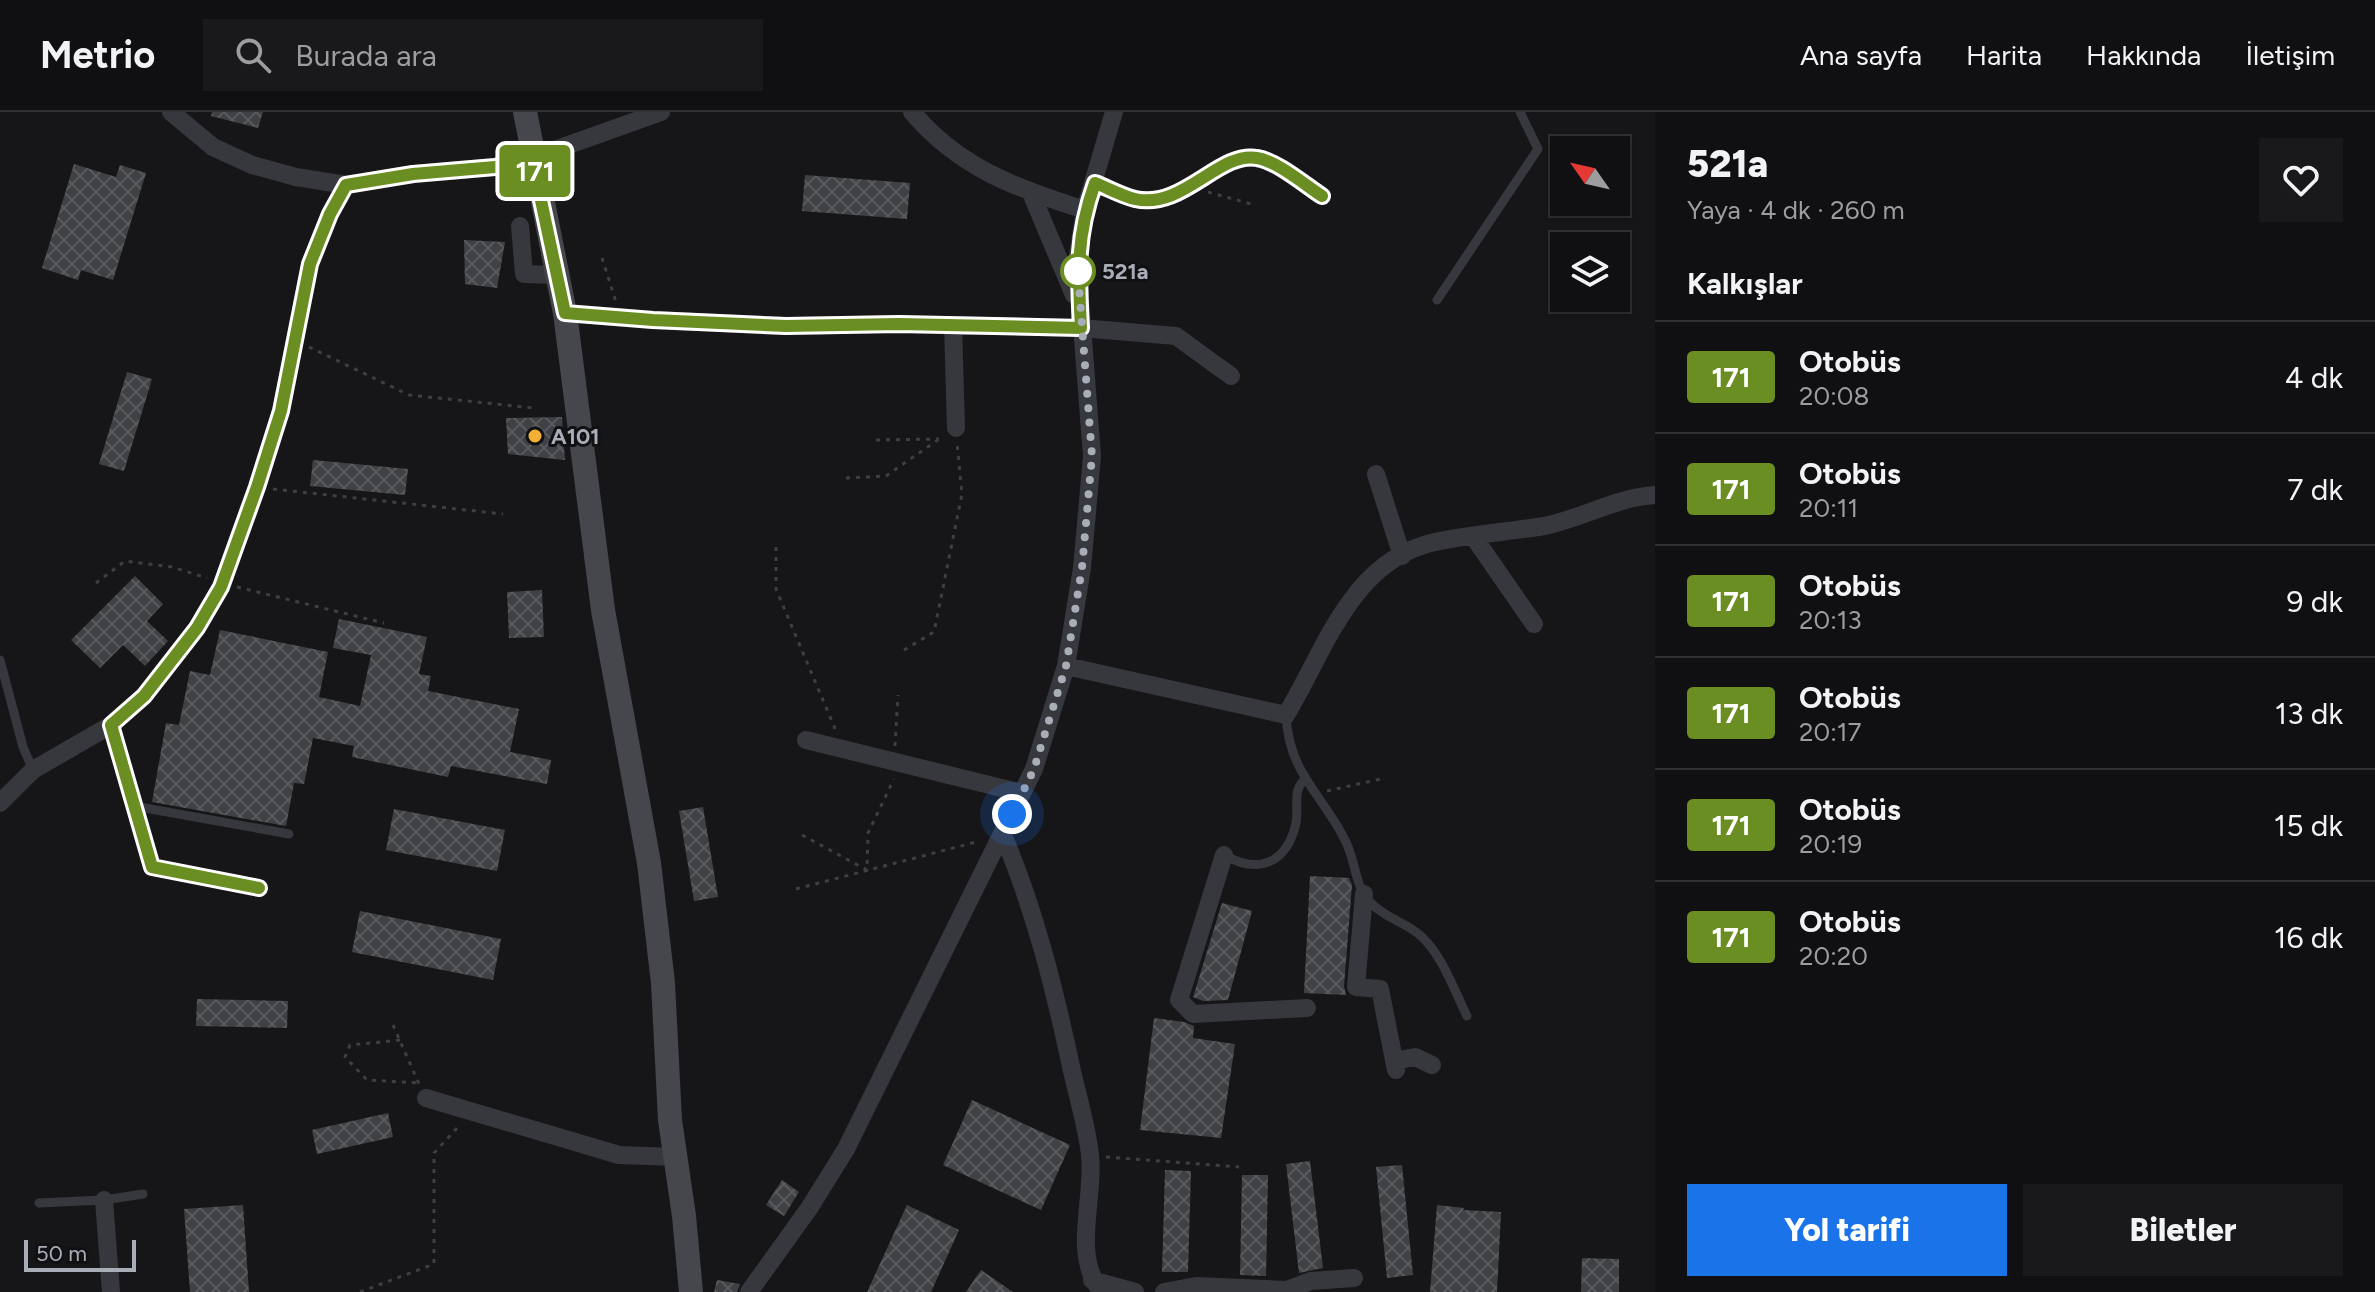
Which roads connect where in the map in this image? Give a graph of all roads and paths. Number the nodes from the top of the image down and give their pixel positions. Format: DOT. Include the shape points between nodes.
graph roads {
  1 [pos="171,112"];
  2 [pos="525,112"];
  3 [pos="661,112"];
  4 [pos="912,112"];
  5 [pos="1114,112"];
  6 [pos="1520,112"];
  7 [pos="532,158"];
  8 [pos="1095,183"];
  9 [pos="346,185"];
  10 [pos="1189,187"];
  11 [pos="1031,193"];
  12 [pos="1322,196"];
  13 [pos="1251,204"];
  14 [pos="1085,210"];
  15 [pos="520,226"];
  16 [pos="602,258"];
  17 [pos="557,275"];
  18 [pos="1437,300"];
  19 [pos="1080,308"];
  20 [pos="565,313"];
  21 [pos="621,317"];
  22 [pos="953,325"];
  23 [pos="1081,328"];
  24 [pos="295,340"];
  25 [pos="1231,376"];
  26 [pos="534,408"];
  27 [pos="956,428"];
  28 [pos="939,439"];
  29 [pos="876,440"];
  30 [pos="1376,474"];
  31 [pos="846,478"];
  32 [pos="257,487"];
  33 [pos="1655,495"];
  34 [pos="503,514"];
  35 [pos="1473,536"];
  36 [pos="776,547"];
  37 [pos="1402,556"];
  38 [pos="96,583"];
  39 [pos="222,583"];
  40 [pos="384,623"];
  41 [pos="1534,624"];
  42 [pos="904,650"];
  43 [pos="0,660"];
  44 [pos="1066,666"];
  45 [pos="898,695"];
  46 [pos="1286,715"];
  47 [pos="111,725"];
  48 [pos="806,740"];
  49 [pos="843,749"];
  50 [pos="898,763"];
  51 [pos="33,770"];
  52 [pos="1385,778"];
  53 [pos="1304,780"];
  54 [pos="1022,793"];
  55 [pos="1316,794"];
  56 [pos="0,803"];
  57 [pos="134,806"];
  58 [pos="289,834"];
  59 [pos="802,835"];
  60 [pos="1003,835"];
  61 [pos="1224,855"];
  62 [pos="867,870"];
  63 [pos="259,888"];
  64 [pos="796,889"];
  65 [pos="1364,894"];
  66 [pos="1307,1008"];
  67 [pos="1467,1016"];
  68 [pos="393,1025"];
  69 [pos="400,1040"];
  70 [pos="1432,1065"];
  71 [pos="422,1091"];
  72 [pos="473,1112"];
  73 [pos="1090,1156"];
  74 [pos="676,1157"];
  75 [pos="1239,1167"];
  76 [pos="143,1194"];
  77 [pos="104,1200"];
  78 [pos="39,1203"];
  79 [pos="1354,1278"];
  80 [pos="1097,1286"];
  81 [pos="111,1292"];
  82 [pos="360,1292"];
  83 [pos="691,1292"];
  84 [pos="749,1292"];
  85 [pos="1135,1292"];
  86 [pos="1164,1292"];
  1 -- 9 [label="street" via="213,147 252,165"];
  2 -- 7 [label="street"];
  3 -- 7 [label="street"];
  4 -- 11 [label="street" via="951,152"];
  5 -- 8 [label="street"];
  6 -- 18 [label="lane" via="1538,149"];
  7 -- 9 [label="street"];
  7 -- 17 [label="street"];
  8 -- 10 [label="street" via="1137,200 1160,199"];
  8 -- 14 [label="street"];
  9 -- 24 [label="street" via="310,264"];
  10 -- 12 [label="street" via="1256,157"];
  10 -- 13 [label="path"];
  11 -- 14 [label="street"];
  11 -- 19 [label="street"];
  14 -- 19 [label="street" via="1077,261"];
  15 -- 17 [label="street" via="524,274"];
  16 -- 21 [label="path"];
  17 -- 20 [label="street"];
  19 -- 23 [label="street"];
  20 -- 21 [label="street"];
  20 -- 74 [label="street" via="603,610 649,863"];
  21 -- 22 [label="street" via="786,326"];
  22 -- 23 [label="street"];
  22 -- 27 [label="street"];
  23 -- 25 [label="street" via="1176,336"];
  23 -- 44 [label="street" via="1092,456"];
  24 -- 26 [label="path" via="409,395"];
  24 -- 32 [label="street" via="281,411"];
  27 -- 28 [label="path"];
  27 -- 42 [label="path" via="962,494 934,632"];
  28 -- 29 [label="path"];
  28 -- 31 [label="path" via="886,476"];
  30 -- 37 [label="street"];
  32 -- 34 [label="path"];
  32 -- 39 [label="street"];
  33 -- 35 [label="street" via="1567,521"];
  35 -- 37 [label="street" via="1433,542"];
  35 -- 41 [label="street"];
  36 -- 49 [label="path" via="776,589"];
  37 -- 46 [label="street" via="1383,567 1347,604"];
  38 -- 39 [label="path" via="125,561 172,567"];
  39 -- 40 [label="path"];
  39 -- 47 [label="street" via="197,628 144,696"];
  43 -- 51 [label="lane"];
  44 -- 46 [label="street"];
  44 -- 54 [label="street"];
  45 -- 50 [label="path"];
  46 -- 53 [label="lane" via="1289,745"];
  47 -- 51 [label="street"];
  47 -- 57 [label="lane"];
  48 -- 49 [label="street"];
  49 -- 50 [label="street"];
  50 -- 54 [label="street"];
  50 -- 62 [label="path" via="868,833"];
  51 -- 56 [label="street"];
  52 -- 55 [label="path"];
  53 -- 55 [label="lane"];
  53 -- 61 [label="lane" via="1297,790 1292,834 1277,857 1249,866"];
  54 -- 60 [label="street"];
  55 -- 65 [label="lane" via="1355,860"];
  57 -- 58 [label="lane"];
  57 -- 63 [label="lane" via="152,867"];
  59 -- 62 [label="path"];
  60 -- 62 [label="path"];
  60 -- 73 [label="street" via="1056,999"];
  60 -- 84 [label="street" via="846,1149"];
  61 -- 66 [label="street" via="1179,1000 1193,1014"];
  62 -- 64 [label="path"];
  65 -- 67 [label="lane" via="1378,910 1427,942"];
  65 -- 70 [label="street" via="1356,987 1380,989 1395,1065 1415,1057"];
  68 -- 69 [label="path"];
  69 -- 71 [label="path"];
  69 -- 71 [label="path" via="350,1045 345,1057 367,1080"];
  71 -- 72 [label="street"];
  72 -- 74 [label="street" via="619,1155"];
  72 -- 82 [label="path" via="434,1153 434,1264"];
  73 -- 75 [label="path"];
  73 -- 80 [label="street" via="1087,1262"];
  74 -- 83 [label="street"];
  76 -- 77 [label="lane"];
  77 -- 78 [label="lane"];
  77 -- 81 [label="street"];
  79 -- 86 [label="street" via="1311,1281 1287,1290 1196,1286"];
  80 -- 85 [label="street"];
}
